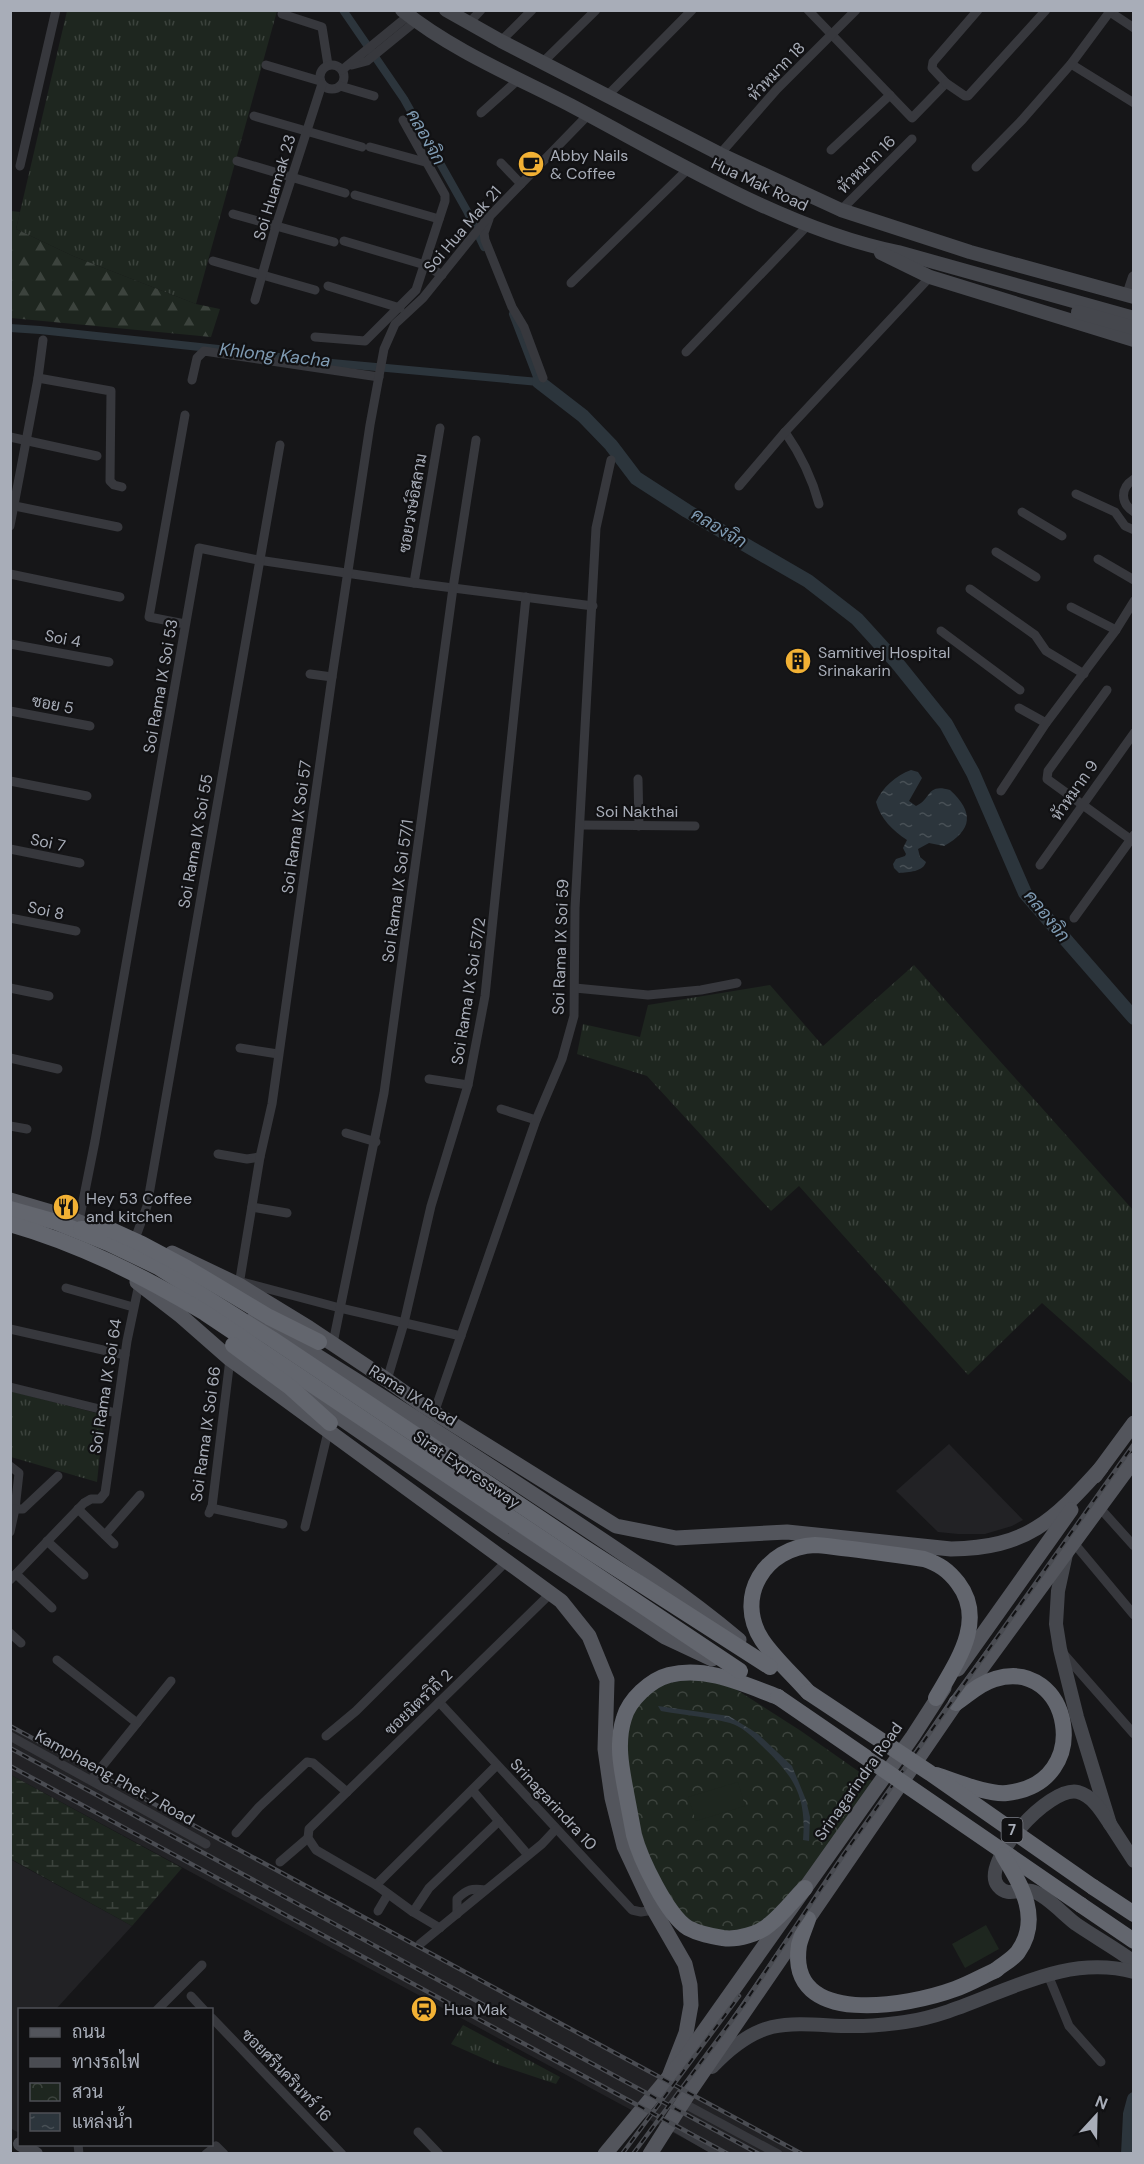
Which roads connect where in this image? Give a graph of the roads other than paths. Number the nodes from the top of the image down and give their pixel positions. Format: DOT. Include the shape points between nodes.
graph roads {
  1 [pos="56,10"];
  2 [pos="446,10"];
  3 [pos="481,10"];
  4 [pos="532,10"];
  5 [pos="596,10"];
  6 [pos="692,10"];
  7 [pos="808,10"];
  8 [pos="856,10"];
  9 [pos="978,10"];
  10 [pos="1046,10"];
  11 [pos="1111,11"];
  12 [pos="282,14"];
  13 [pos="301,15"];
  14 [pos="408,16"];
  15 [pos="468,24"];
  16 [pos="1134,28"];
  17 [pos="832,34"];
  18 [pos="501,41"];
  19 [pos="542,63"];
  20 [pos="1071,64"];
  21 [pos="266,65"];
  22 [pos="328,65"];
  23 [pos="346,68"];
  24 [pos="518,80"];
  25 [pos="321,83"];
  26 [pos="946,83"];
  27 [pos="588,85"];
  28 [pos="340,86"];
  29 [pos="890,95"];
  30 [pos="374,96"];
  31 [pos="608,96"];
  32 [pos="623,103"];
  33 [pos="1134,103"];
  34 [pos="570,105"];
  35 [pos="481,113"];
  36 [pos="588,115"];
  37 [pos="254,116"];
  38 [pos="403,120"];
  39 [pos="612,128"];
  40 [pos="307,130"];
  41 [pos="912,139"];
  42 [pos="831,150"];
  43 [pos="720,154"];
  44 [pos="237,161"];
  45 [pos="425,162"];
  46 [pos="501,163"];
  47 [pos="20,166"];
  48 [pos="976,167"];
  49 [pos="689,168"];
  50 [pos="292,178"];
  51 [pos="521,184"];
  52 [pos="345,193"];
  53 [pos="355,195"];
  54 [pos="841,210"];
  55 [pos="233,214"];
  56 [pos="439,219"];
  57 [pos="488,219"];
  58 [pos="809,225"];
  59 [pos="276,226"];
  60 [pos="345,241"];
  61 [pos="334,242"];
  62 [pos="866,246"];
  63 [pos="213,261"];
  64 [pos="426,265"];
  65 [pos="959,269"];
  66 [pos="263,275"];
  67 [pos="442,275"];
  68 [pos="930,277"];
  69 [pos="1134,277"];
  70 [pos="571,283"];
  71 [pos="328,286"];
  72 [pos="315,290"];
  73 [pos="1131,296"];
  74 [pos="255,300"];
  75 [pos="400,308"];
  76 [pos="1134,318"];
  77 [pos="1134,328"];
  78 [pos="315,337"];
  79 [pos="43,340"];
  80 [pos="1134,340"];
  81 [pos="687,352"];
  82 [pos="379,375"];
  83 [pos="38,378"];
  84 [pos="543,378"];
  85 [pos="192,380"];
  86 [pos="185,415"];
  87 [pos="441,428"];
  88 [pos="785,432"];
  89 [pos="10,437"];
  90 [pos="476,440"];
  91 [pos="26,441"];
  92 [pos="280,446"];
  93 [pos="98,456"];
  94 [pos="611,460"];
  95 [pos="1134,479"];
  96 [pos="739,486"];
  97 [pos="122,488"];
  98 [pos="1076,494"];
  99 [pos="819,504"];
  100 [pos="13,505"];
  101 [pos="1022,512"];
  102 [pos="1134,512"];
  103 [pos="10,526"];
  104 [pos="118,527"];
  105 [pos="1134,530"];
  106 [pos="1062,536"];
  107 [pos="996,552"];
  108 [pos="1098,559"];
  109 [pos="258,560"];
  110 [pos="349,573"];
  111 [pos="10,574"];
  112 [pos="1035,577"];
  113 [pos="1134,580"];
  114 [pos="414,583"];
  115 [pos="453,588"];
  116 [pos="970,589"];
  117 [pos="120,597"];
  118 [pos="526,597"];
  119 [pos="1134,601"];
  120 [pos="593,606"];
  121 [pos="1071,607"];
  122 [pos="185,624"];
  123 [pos="1116,630"];
  124 [pos="941,631"];
  125 [pos="10,644"];
  126 [pos="109,662"];
  127 [pos="310,674"];
  128 [pos="1084,674"];
  129 [pos="332,677"];
  130 [pos="1020,690"];
  131 [pos="1107,690"];
  132 [pos="1019,708"];
  133 [pos="10,711"];
  134 [pos="1046,723"];
  135 [pos="90,726"];
  136 [pos="1134,733"];
  137 [pos="638,779"];
  138 [pos="10,781"];
  139 [pos="1001,791"];
  140 [pos="87,796"];
  141 [pos="1083,803"];
  142 [pos="580,825"];
  143 [pos="639,826"];
  144 [pos="695,826"];
  145 [pos="1133,839"];
  146 [pos="10,849"];
  147 [pos="80,863"];
  148 [pos="1040,865"];
  149 [pos="10,918"];
  150 [pos="1074,918"];
  151 [pos="76,931"];
  152 [pos="737,984"];
  153 [pos="10,988"];
  154 [pos="575,988"];
  155 [pos="49,996"];
  156 [pos="240,1048"];
  157 [pos="278,1054"];
  158 [pos="10,1058"];
  159 [pos="58,1069"];
  160 [pos="429,1079"];
  161 [pos="468,1085"];
  162 [pos="501,1109"];
  163 [pos="536,1120"];
  164 [pos="10,1126"];
  165 [pos="27,1129"];
  166 [pos="346,1133"];
  167 [pos="376,1142"];
  168 [pos="218,1154"];
  169 [pos="260,1157"];
  170 [pos="10,1200"];
  171 [pos="252,1207"];
  172 [pos="10,1209"];
  173 [pos="286,1213"];
  174 [pos="10,1224"];
  175 [pos="76,1225"];
  176 [pos="10,1231"];
  177 [pos="104,1231"];
  178 [pos="135,1239"];
  179 [pos="77,1247"];
  180 [pos="138,1283"];
  181 [pos="240,1283"];
  182 [pos="66,1288"];
  183 [pos="133,1307"];
  184 [pos="340,1308"];
  185 [pos="404,1323"];
  186 [pos="10,1329"];
  187 [pos="461,1336"];
  188 [pos="323,1347"];
  189 [pos="125,1355"];
  190 [pos="230,1359"];
  191 [pos="387,1380"];
  192 [pos="297,1385"];
  193 [pos="10,1387"];
  194 [pos="428,1409"];
  195 [pos="116,1413"];
  196 [pos="1134,1423"];
  197 [pos="329,1427"];
  198 [pos="1134,1460"];
  199 [pos="10,1466"];
  200 [pos="1101,1468"];
  201 [pos="58,1476"];
  202 [pos="140,1495"];
  203 [pos="1099,1507"];
  204 [pos="15,1509"];
  205 [pos="78,1509"];
  206 [pos="283,1524"];
  207 [pos="305,1527"];
  208 [pos="10,1532"];
  209 [pos="105,1535"];
  210 [pos="47,1541"];
  211 [pos="114,1544"];
  212 [pos="1134,1546"];
  213 [pos="1070,1547"];
  214 [pos="507,1562"];
  215 [pos="84,1575"];
  216 [pos="13,1577"];
  217 [pos="551,1593"];
  218 [pos="52,1608"];
  219 [pos="1134,1615"];
  220 [pos="10,1633"];
  221 [pos="21,1642"];
  222 [pos="1060,1649"];
  223 [pos="57,1660"];
  224 [pos="770,1667"];
  225 [pos="740,1671"];
  226 [pos="171,1681"];
  227 [pos="808,1692"];
  228 [pos="778,1697"];
  229 [pos="936,1698"];
  230 [pos="439,1702"];
  231 [pos="956,1703"];
  232 [pos="137,1723"];
  233 [pos="1134,1734"];
  234 [pos="10,1736"];
  235 [pos="326,1736"];
  236 [pos="497,1766"];
  237 [pos="930,1773"];
  238 [pos="91,1780"];
  239 [pos="473,1791"];
  240 [pos="347,1792"];
  241 [pos="499,1821"];
  242 [pos="1110,1824"];
  243 [pos="556,1829"];
  244 [pos="236,1833"];
  245 [pos="308,1835"];
  246 [pos="206,1844"];
  247 [pos="999,1849"];
  248 [pos="528,1855"];
  249 [pos="1134,1861"];
  250 [pos="280,1862"];
  251 [pos="376,1885"];
  252 [pos="804,1888"];
  253 [pos="388,1894"];
  254 [pos="654,1910"];
  255 [pos="378,1911"];
  256 [pos="413,1912"];
  257 [pos="1134,1914"];
  258 [pos="808,1919"];
  259 [pos="440,1928"];
  260 [pos="1134,1941"];
  261 [pos="420,1944"];
  262 [pos="1134,1962"];
  263 [pos="202,1965"];
  264 [pos="1134,1972"];
  265 [pos="1048,1975"];
  266 [pos="191,1996"];
  267 [pos="159,2008"];
  268 [pos="202,2008"];
  269 [pos="213,2019"];
  270 [pos="687,2055"];
  271 [pos="1101,2062"];
  272 [pos="670,2074"];
  273 [pos="693,2088"];
  274 [pos="683,2103"];
  275 [pos="667,2128"];
  276 [pos="418,2132"];
  277 [pos="23,2146"];
  278 [pos="36,2154"];
  279 [pos="206,2154"];
  280 [pos="224,2154"];
  281 [pos="342,2154"];
  282 [pos="439,2154"];
  283 [pos="605,2154"];
  284 [pos="617,2154"];
  285 [pos="641,2154"];
  286 [pos="650,2154"];
  287 [pos="721,2154"];
  288 [pos="778,2154"];
  1 -- 47 [label="street"];
  2 -- 15 [label="main road, Hua Mak Road"];
  3 -- 15 [label="street"];
  4 -- 18 [label="street"];
  5 -- 19 [label="street"];
  6 -- 31 [label="street"];
  7 -- 17 [label="street"];
  8 -- 17 [label="street, หัวหมาก 18"];
  9 -- 26 [label="street" via="933,62 932,68"];
  10 -- 26 [label="street" via="968,96"];
  11 -- 16 [label="street"];
  11 -- 20 [label="street"];
  12 -- 13 [label="street"];
  13 -- 22 [label="street" via="322,27"];
  14 -- 23 [label="street" via="389,38"];
  14 -- 24 [label="main road, Hua Mak Road"];
  15 -- 18 [label="main road, Hua Mak Road"];
  17 -- 29 [label="street"];
  17 -- 43 [label="street, หัวหมาก 18"];
  18 -- 19 [label="main road, Hua Mak Road"];
  19 -- 27 [label="main road, Hua Mak Road"];
  20 -- 33 [label="street"];
  20 -- 48 [label="street"];
  21 -- 25 [label="street"];
  22 -- 23 [label="street"];
  22 -- 25 [label="street, Soi Huamak 23" via="322,70"];
  23 -- 28 [label="street"];
  24 -- 34 [label="main road, Hua Mak Road"];
  24 -- 35 [label="street"];
  25 -- 28 [label="street" via="328,89"];
  25 -- 40 [label="street, Soi Huamak 23"];
  26 -- 29 [label="street" via="912,118"];
  27 -- 31 [label="main road, Hua Mak Road"];
  27 -- 34 [label="main road" via="588,103"];
  28 -- 30 [label="street"];
  29 -- 42 [label="street"];
  31 -- 32 [label="main road, Hua Mak Road"];
  32 -- 39 [label="main road" via="609,114"];
  32 -- 43 [label="main road, Hua Mak Road"];
  34 -- 36 [label="main road, Hua Mak Road"];
  36 -- 39 [label="main road, Hua Mak Road"];
  36 -- 51 [label="street, Soi Hua Mak 21"];
  37 -- 40 [label="street"];
  38 -- 45 [label="street"];
  39 -- 49 [label="main road, Hua Mak Road"];
  40 -- 45 [label="street"];
  40 -- 50 [label="street, Soi Huamak 23"];
  41 -- 54 [label="street, หัวหมาก 16"];
  43 -- 54 [label="main road, Hua Mak Road"];
  44 -- 50 [label="street"];
  45 -- 56 [label="street" via="445,195"];
  46 -- 51 [label="street"];
  49 -- 58 [label="main road, Hua Mak Road"];
  49 -- 70 [label="street"];
  50 -- 52 [label="street"];
  50 -- 59 [label="street, Soi Huamak 23"];
  51 -- 57 [label="street, Soi Hua Mak 21"];
  53 -- 56 [label="street"];
  54 -- 73 [label="main road, Hua Mak Road" via="960,249"];
  55 -- 59 [label="street"];
  56 -- 64 [label="street"];
  57 -- 67 [label="street, Soi Hua Mak 21"];
  57 -- 84 [label="street" via="485,240"];
  58 -- 62 [label="main road, Hua Mak Road"];
  58 -- 81 [label="street"];
  59 -- 61 [label="street"];
  59 -- 66 [label="street, Soi Huamak 23"];
  60 -- 64 [label="street"];
  62 -- 65 [label="main road, Hua Mak Road"];
  62 -- 68 [label="main road"];
  63 -- 66 [label="street"];
  64 -- 67 [label="street"];
  64 -- 75 [label="street" via="416,290"];
  65 -- 76 [label="main road, Hua Mak Road"];
  65 -- 77 [label="main road" via="1017,293"];
  66 -- 72 [label="street"];
  66 -- 74 [label="street, Soi Huamak 23"];
  67 -- 82 [label="street, Soi Hua Mak 21" via="395,324 384,349"];
  68 -- 80 [label="main road"];
  68 -- 88 [label="street"];
  69 -- 73 [label="street"];
  71 -- 75 [label="street"];
  75 -- 78 [label="street" via="365,341"];
  79 -- 83 [label="street"];
  82 -- 85 [label="street" via="204,351 197,358"];
  82 -- 110 [label="street, Soi Rama IX Soi 57"];
  83 -- 91 [label="street"];
  83 -- 97 [label="street" via="111,391 110,481"];
  86 -- 122 [label="street" via="149,617"];
  87 -- 114 [label="street, ซอยวงษ์อิสลาม"];
  88 -- 96 [label="street"];
  88 -- 99 [label="street" via="805,465"];
  89 -- 91 [label="street"];
  90 -- 115 [label="street, Soi Rama IX Soi 57/1"];
  91 -- 93 [label="street"];
  91 -- 100 [label="street"];
  92 -- 109 [label="street, Soi Rama IX Soi 55"];
  94 -- 120 [label="street, Soi Rama IX Soi 59" via="596,528"];
  95 -- 102 [label="street" via="1123,496"];
  98 -- 105 [label="street" via="1115,512 1125,526"];
  100 -- 103 [label="street"];
  100 -- 104 [label="street"];
  101 -- 106 [label="street"];
  107 -- 112 [label="street"];
  108 -- 113 [label="street"];
  109 -- 110 [label="street, Soi Rama IX Soi 53"];
  109 -- 122 [label="street, Soi Rama IX Soi 53" via="199,548"];
  109 -- 178 [label="street, Soi Rama IX Soi 55" via="147,1206"];
  110 -- 114 [label="street, Soi Rama IX Soi 53"];
  110 -- 129 [label="street, Soi Rama IX Soi 57"];
  111 -- 117 [label="street"];
  114 -- 115 [label="street, Soi Rama IX Soi 53"];
  115 -- 118 [label="street, Soi Rama IX Soi 53"];
  115 -- 167 [label="street, Soi Rama IX Soi 57/1"];
  116 -- 128 [label="street" via="1035,635 1046,651"];
  118 -- 120 [label="street, Soi Rama IX Soi 53"];
  118 -- 161 [label="street, Soi Rama IX Soi 57/2" via="489,972"];
  119 -- 123 [label="street"];
  120 -- 142 [label="street, Soi Rama IX Soi 59"];
  121 -- 123 [label="street"];
  122 -- 175 [label="street, Soi Rama IX Soi 53" via="95,1141"];
  123 -- 128 [label="street"];
  124 -- 130 [label="street"];
  125 -- 126 [label="street, Soi 4"];
  127 -- 129 [label="street"];
  128 -- 134 [label="street"];
  129 -- 157 [label="street, Soi Rama IX Soi 57"];
  131 -- 141 [label="street" via="1047,775 1053,784"];
  132 -- 134 [label="street"];
  133 -- 135 [label="street, ซอย 5"];
  134 -- 139 [label="street"];
  136 -- 141 [label="street, หัวหมาก 9"];
  137 -- 143 [label="street"];
  138 -- 140 [label="street"];
  141 -- 145 [label="street"];
  141 -- 148 [label="street, หัวหมาก 9"];
  142 -- 143 [label="street, Soi Nakthai"];
  142 -- 154 [label="street, Soi Rama IX Soi 59"];
  143 -- 144 [label="street, Soi Nakthai"];
  145 -- 150 [label="street"];
  146 -- 147 [label="street, Soi 7"];
  149 -- 151 [label="street, Soi 8"];
  152 -- 154 [label="street" via="648,994"];
  153 -- 155 [label="street"];
  154 -- 163 [label="street, Soi Rama IX Soi 59" via="574,1016 562,1059"];
  156 -- 157 [label="street"];
  157 -- 169 [label="street, Soi Rama IX Soi 57"];
  158 -- 159 [label="street"];
  160 -- 161 [label="street"];
  161 -- 185 [label="street, Soi Rama IX Soi 57/2" via="431,1206"];
  162 -- 163 [label="street"];
  163 -- 187 [label="street, Soi Rama IX Soi 59"];
  164 -- 165 [label="street"];
  166 -- 167 [label="street"];
  167 -- 184 [label="street, Soi Rama IX Soi 57/1"];
  168 -- 169 [label="street"];
  169 -- 171 [label="street, Soi Rama IX Soi 57"];
  170 -- 175 [label="main road, Rama IX Road"];
  171 -- 173 [label="street"];
  171 -- 181 [label="street, Soi Rama IX Soi 57"];
  172 -- 175 [label="highway, Sirat Expressway, bridge"];
  174 -- 179 [label="highway, Sirat Expressway, bridge"];
  175 -- 177 [label="main road, Rama IX Road"];
  175 -- 188 [label="highway, bridge" via="109,1229 187,1268"];
  175 -- 224 [label="highway, Sirat Expressway, bridge" via="158,1267 253,1327"];
  176 -- 180 [label="main road" via="40,1239"];
  177 -- 178 [label="main road"];
  177 -- 188 [label="main road, Rama IX Road"];
  178 -- 181 [label="main road"];
  179 -- 197 [label="highway, bridge" via="86,1260 167,1302 246,1354 290,1387"];
  179 -- 225 [label="highway, Sirat Expressway, bridge" via="149,1280 205,1313"];
  180 -- 183 [label="street, Soi Rama IX Soi 64"];
  180 -- 190 [label="main road"];
  180 -- 192 [label="main road" via="202,1319"];
  181 -- 184 [label="street"];
  181 -- 188 [label="main road"];
  182 -- 183 [label="street"];
  183 -- 189 [label="street, Soi Rama IX Soi 64"];
  184 -- 185 [label="street"];
  184 -- 188 [label="street, Soi Rama IX Soi 57/1"];
  185 -- 187 [label="street"];
  185 -- 191 [label="street, Soi Rama IX Soi 57/2"];
  186 -- 189 [label="street"];
  187 -- 194 [label="street, Soi Rama IX Soi 59"];
  188 -- 191 [label="main road"];
  188 -- 192 [label="main road" via="316,1376 310,1384"];
  188 -- 194 [label="main road"];
  188 -- 224 [label="main road, Rama IX Road, bridge" via="410,1414 687,1597"];
  189 -- 195 [label="street, Soi Rama IX Soi 64"];
  190 -- 197 [label="main road"];
  190 -- 206 [label="street, Soi Rama IX Soi 66" via="210,1510"];
  191 -- 194 [label="main road"];
  192 -- 225 [label="main road, bridge" via="508,1534 665,1637"];
  193 -- 195 [label="street"];
  194 -- 200 [label="main road" via="616,1526 676,1538 787,1532 951,1549 985,1547 1023,1535 1053,1518"];
  195 -- 205 [label="street, Soi Rama IX Soi 64" via="105,1493"];
  196 -- 200 [label="main road, Srinagarindra Road"];
  197 -- 207 [label="street"];
  197 -- 214 [label="main road"];
  198 -- 203 [label="main road"];
  199 -- 204 [label="street" via="20,1473"];
  200 -- 229 [label="main road, Srinagarindra Road"];
  201 -- 204 [label="street" via="23,1509"];
  202 -- 209 [label="street"];
  203 -- 212 [label="street"];
  203 -- 213 [label="main road"];
  204 -- 208 [label="street"];
  205 -- 209 [label="street"];
  205 -- 210 [label="street"];
  209 -- 211 [label="street"];
  210 -- 215 [label="street"];
  210 -- 216 [label="street"];
  213 -- 219 [label="street"];
  213 -- 222 [label="main road" via="1058,1591 1056,1624"];
  213 -- 231 [label="main road"];
  214 -- 217 [label="main road"];
  214 -- 235 [label="street"];
  216 -- 218 [label="street"];
  217 -- 230 [label="street, ซอยมิตรวิถี 2"];
  217 -- 254 [label="main road" via="589,1636 607,1680 605,1749 612,1798 624,1846"];
  220 -- 221 [label="street"];
  222 -- 233 [label="street"];
  222 -- 242 [label="main road"];
  223 -- 232 [label="street"];
  224 -- 227 [label="highway, Sirat Expressway"];
  225 -- 228 [label="highway, Sirat Expressway"];
  226 -- 232 [label="street"];
  227 -- 229 [label="highway" via="761,1639 752,1613 759,1575 772,1560 790,1549 815,1545 924,1559 951,1574 967,1595 971,1616 963,1650"];
  227 -- 237 [label="highway, Sirat Expressway / 7, bridge"];
  228 -- 247 [label="highway, Sirat Expressway / 7, bridge"];
  228 -- 252 [label="highway" via="714,1674 666,1676 633,1700 624,1717 619,1744 621,1766 635,1837 660,1895 688,1927 730,1939 749,1935 769,1926"];
  229 -- 252 [label="main road, Srinagarindra Road"];
  230 -- 236 [label="street, Srinagarindra 10"];
  230 -- 240 [label="street, ซอยมิตรวิถี 2"];
  231 -- 237 [label="highway" via="996,1679 1025,1678 1053,1698 1061,1714 1063,1749 1047,1776 1022,1790 990,1791"];
  231 -- 258 [label="main road"];
  232 -- 238 [label="street"];
  234 -- 238 [label="street, Kamphaeng Phet 7 Road"];
  236 -- 239 [label="street"];
  236 -- 243 [label="street, Srinagarindra 10"];
  237 -- 257 [label="highway, 7, bridge"];
  238 -- 246 [label="street, Kamphaeng Phet 7 Road"];
  239 -- 241 [label="street"];
  239 -- 251 [label="street"];
  240 -- 244 [label="street" via="308,1762"];
  240 -- 245 [label="street, ซอยมิตรวิถี 2" via="309,1829"];
  241 -- 248 [label="street"];
  241 -- 256 [label="street" via="429,1888"];
  242 -- 249 [label="main road"];
  242 -- 262 [label="main road" via="1091,1799 1077,1792 1046,1802 1027,1820 996,1862 994,1881 1008,1893 1031,1891 1040,1896"];
  243 -- 248 [label="street"];
  243 -- 254 [label="street, Srinagarindra 10" via="632,1910"];
  245 -- 250 [label="street, ซอยมิตรวิถี 2"];
  245 -- 251 [label="street" via="316,1850"];
  247 -- 258 [label="highway, bridge" via="1022,1887 1030,1919 1026,1938 1017,1954 996,1970 954,1989 885,2005 842,2004 822,1998 807,1986 799,1966 799,1945"];
  247 -- 260 [label="highway, 7, bridge"];
  248 -- 259 [label="street"];
  251 -- 253 [label="street"];
  252 -- 270 [label="main road, Srinagarindra Road"];
  253 -- 255 [label="street"];
  253 -- 256 [label="street"];
  254 -- 272 [label="main road" via="685,1964 690,1984 686,2033"];
  256 -- 259 [label="street"];
  258 -- 273 [label="main road"];
  259 -- 261 [label="street"];
  263 -- 267 [label="street"];
  264 -- 265 [label="main road" via="1105,1966"];
  265 -- 271 [label="street" via="1072,2031"];
  265 -- 273 [label="main road" via="942,2014 906,2022 772,2027 726,2053"];
  266 -- 268 [label="street"];
  269 -- 281 [label="street, ซอยศรีนครินทร์ 16"];
  270 -- 272 [label="main road, Srinagarindra Road"];
  270 -- 284 [label="main road"];
  272 -- 283 [label="main road, Srinagarindra Road"];
  273 -- 274 [label="main road"];
  274 -- 275 [label="main road"];
  274 -- 288 [label="street"];
  275 -- 285 [label="main road"];
  275 -- 286 [label="main road"];
  275 -- 287 [label="street"];
  276 -- 282 [label="street"];
  277 -- 278 [label="main road"];
  279 -- 280 [label="street" via="216,2146"];
}
